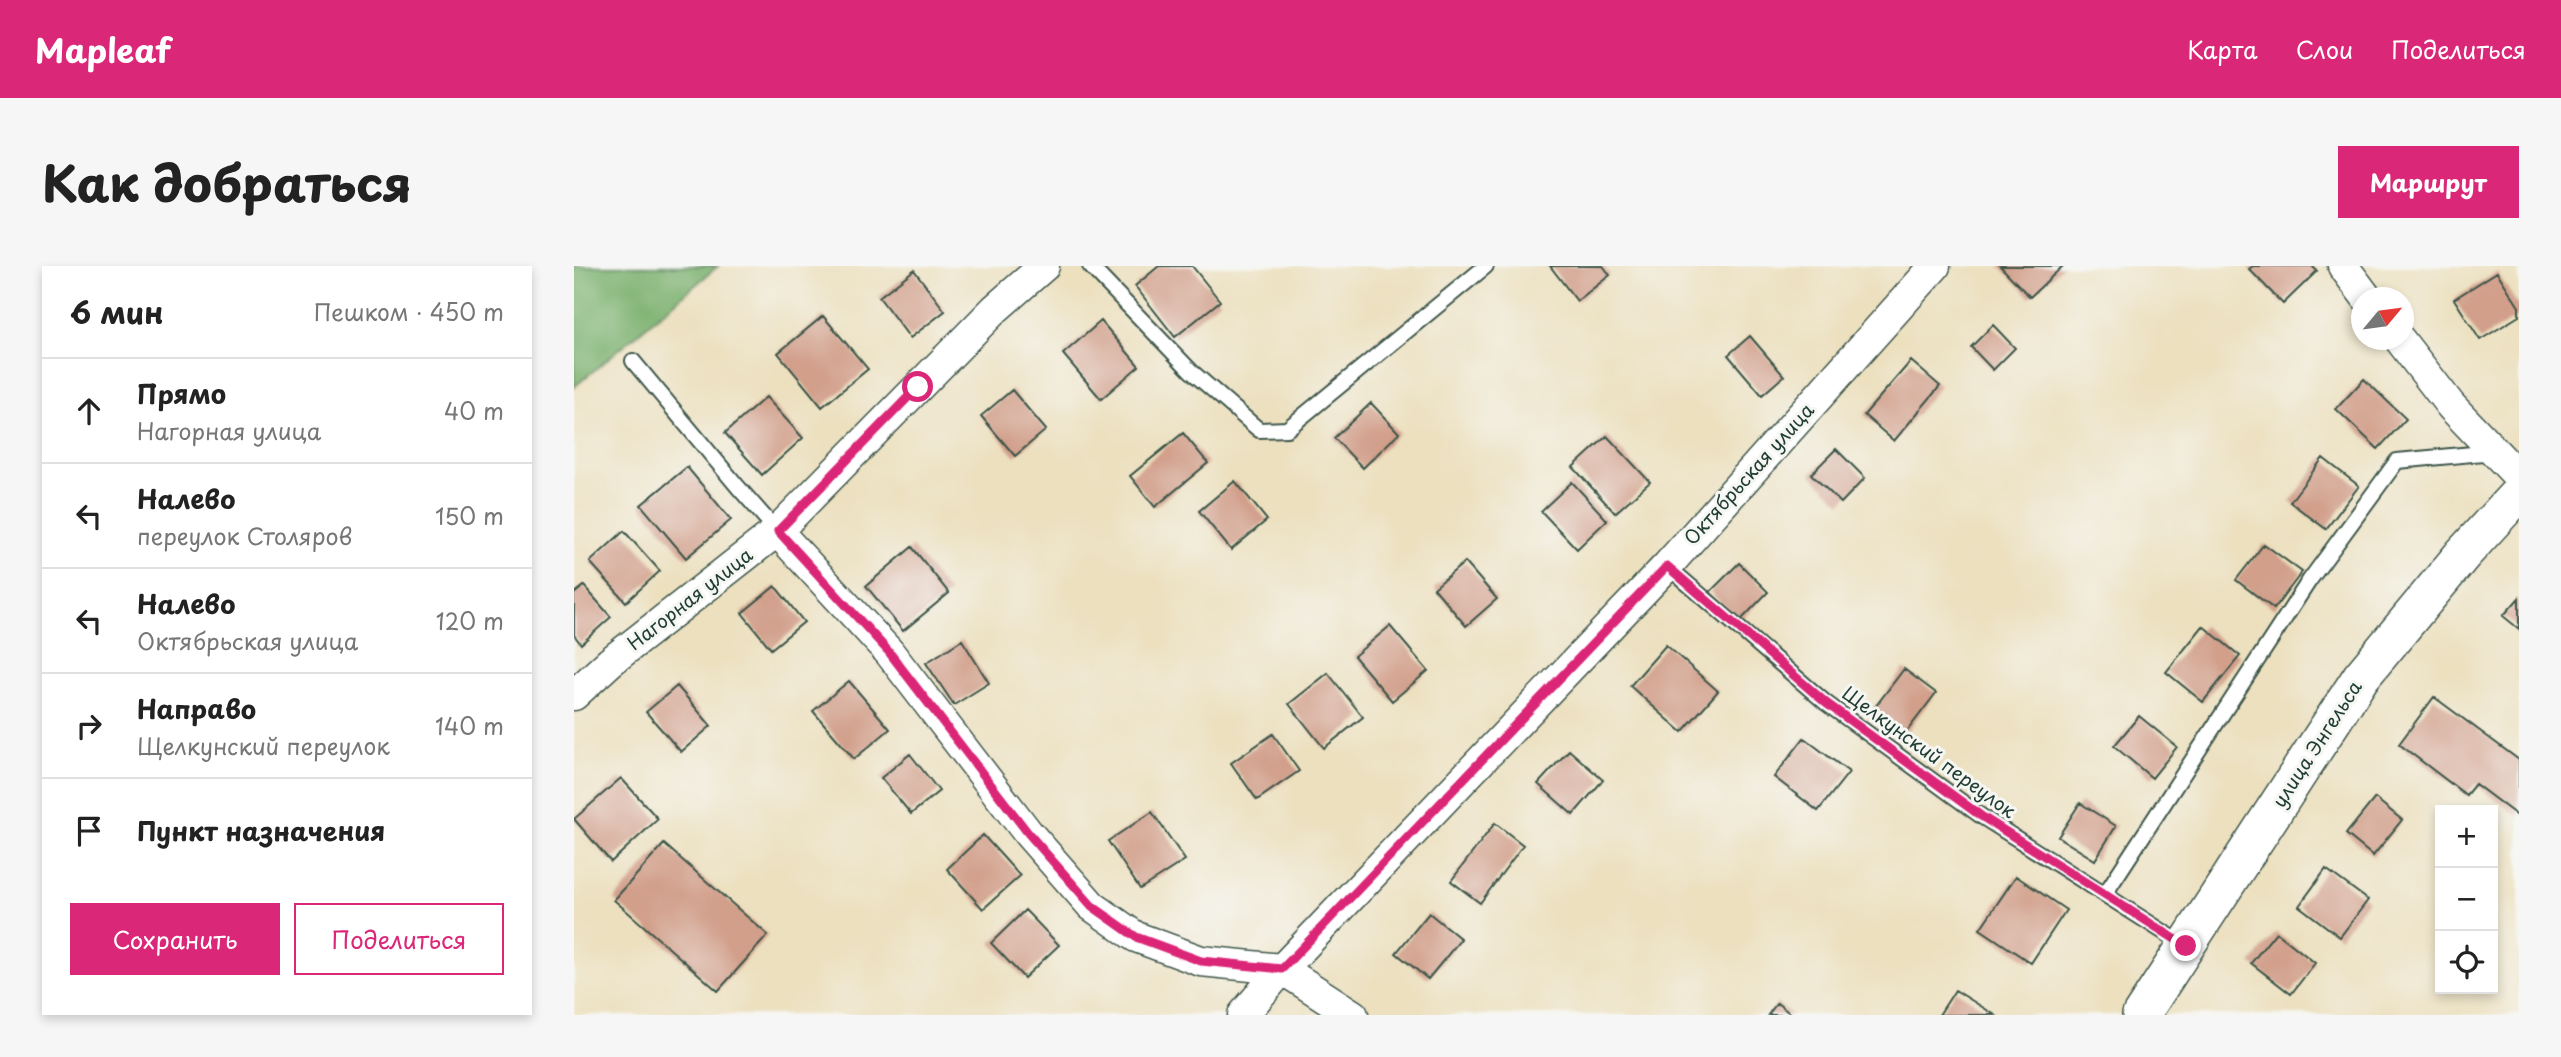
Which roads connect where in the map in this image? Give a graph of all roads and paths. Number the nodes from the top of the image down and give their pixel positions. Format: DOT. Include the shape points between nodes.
graph roads {
  1 [pos="1044,266"];
  2 [pos="1090,266"];
  3 [pos="1486,266"];
  4 [pos="1935,266"];
  5 [pos="2343,266"];
  6 [pos="2359,287"];
  7 [pos="2408,350"];
  8 [pos="633,361"];
  9 [pos="2495,452"];
  10 [pos="2519,477"];
  11 [pos="2519,493"];
  12 [pos="778,531"];
  13 [pos="1667,566"];
  14 [pos="574,695"];
  15 [pos="2105,894"];
  16 [pos="2186,946"];
  17 [pos="1282,969"];
  18 [pos="1243,1015"];
  19 [pos="1353,1015"];
  20 [pos="2141,1015"];
  1 -- 12 [label="street, Нагорная улица" via="995,309"];
  2 -- 3 [label="lane" via="1191,371 1259,430 1287,429"];
  4 -- 13 [label="street, Октябрьская улица"];
  5 -- 6 [label="street"];
  7 -- 9 [label="street" via="2451,406"];
  8 -- 12 [label="lane"];
  9 -- 10 [label="street"];
  9 -- 15 [label="lane" via="2397,461 2309,581"];
  11 -- 16 [label="street, улица Энгельса" via="2361,677"];
  12 -- 14 [label="street, Нагорная улица"];
  12 -- 17 [label="street" via="889,652 1028,833 1092,906 1136,937 1201,961"];
  13 -- 15 [label="lane, Щелкунский переулок" via="1826,703 1981,816"];
  13 -- 17 [label="street, Октябрьская улица"];
  15 -- 16 [label="lane, Щелкунский переулок"];
  16 -- 20 [label="street, улица Энгельса"];
  17 -- 18 [label="street, Октябрьская улица"];
  17 -- 19 [label="street"];
}
